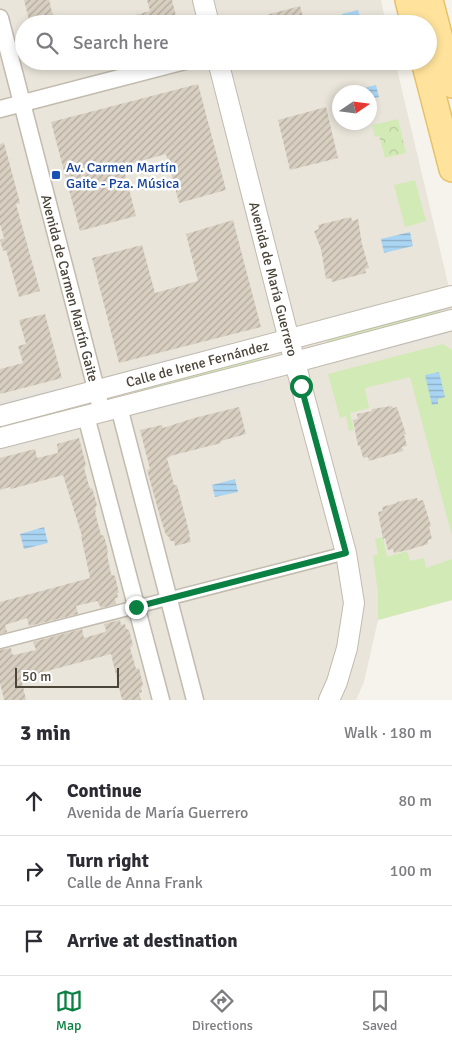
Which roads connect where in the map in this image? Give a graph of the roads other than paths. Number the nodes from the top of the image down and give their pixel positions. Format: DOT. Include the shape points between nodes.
graph roads {
  1 [pos="203,0"];
  2 [pos="408,0"];
  3 [pos="430,0"];
  4 [pos="207,15"];
  5 [pos="412,15"];
  6 [pos="434,15"];
  7 [pos="0,18"];
  8 [pos="437,27"];
  9 [pos="151,70"];
  10 [pos="220,70"];
  11 [pos="426,70"];
  12 [pos="452,84"];
  13 [pos="22,104"];
  14 [pos="0,109"];
  15 [pos="452,169"];
  16 [pos="452,296"];
  17 [pos="452,320"];
  18 [pos="289,340"];
  19 [pos="295,362"];
  20 [pos="97,391"];
  21 [pos="103,412"];
  22 [pos="0,416"];
  23 [pos="0,438"];
  24 [pos="346,553"];
  25 [pos="168,599"];
  26 [pos="136,607"];
  27 [pos="0,642"];
  28 [pos="161,700"];
  29 [pos="195,700"];
  30 [pos="329,700"];
  1 -- 4 [label="street"];
  2 -- 5 [label="main road"];
  3 -- 6 [label="main road"];
  7 -- 13 [label="street, Avenida de Carmen Martín Gaite"];
  8 -- 12 [label="main road"];
  9 -- 13 [label="street"];
  10 -- 18 [label="street, Avenida de María Guerrero"];
  11 -- 15 [label="main road"];
  13 -- 14 [label="street"];
  13 -- 20 [label="street, Avenida de Carmen Martín Gaite"];
  16 -- 18 [label="street, Calle de Irene Fernández"];
  17 -- 19 [label="street, Calle de Irene Fernández"];
  18 -- 19 [label="street, Avenida de María Guerrero"];
  18 -- 20 [label="street, Calle de Irene Fernández"];
  19 -- 21 [label="street, Calle de Irene Fernández"];
  19 -- 24 [label="street, Avenida de María Guerrero"];
  20 -- 21 [label="street, Avenida de Carmen Martín Gaite"];
  20 -- 22 [label="street, Calle de Irene Fernández"];
  21 -- 23 [label="street, Calle de Irene Fernández"];
  21 -- 25 [label="street, Avenida de Carmen Martín Gaite"];
  21 -- 26 [label="street, Avenida de Carmen Martín Gaite"];
  24 -- 25 [label="street"];
  24 -- 30 [label="street, Avenida de María Guerrero" via="354,603 347,648"];
  25 -- 26 [label="street"];
  25 -- 29 [label="street, Avenida de Carmen Martín Gaite"];
  26 -- 27 [label="street"];
  26 -- 28 [label="street, Avenida de Carmen Martín Gaite"];
}
